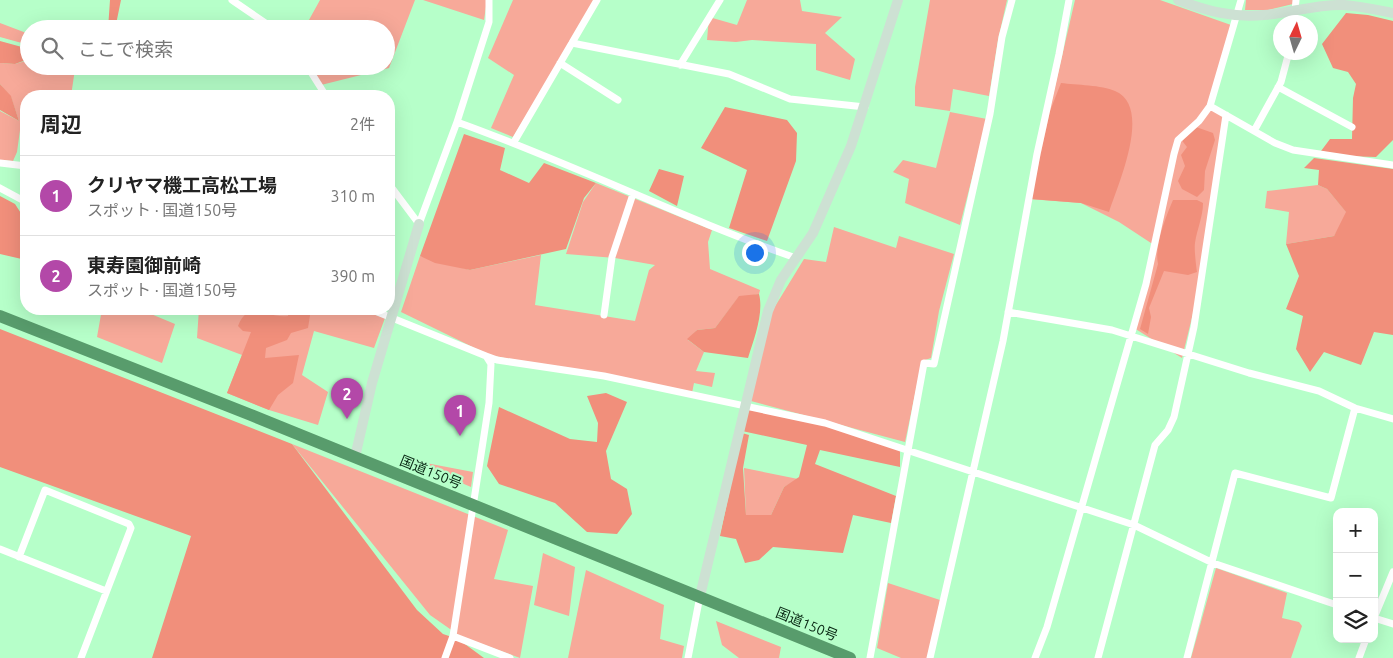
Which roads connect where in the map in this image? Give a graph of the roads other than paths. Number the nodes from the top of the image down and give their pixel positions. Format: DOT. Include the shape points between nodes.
graph roads {
  1 [pos="232,0"];
  2 [pos="489,0"];
  3 [pos="597,0"];
  4 [pos="720,0"];
  5 [pos="898,0"];
  6 [pos="1012,0"];
  7 [pos="1069,0"];
  8 [pos="1178,0"];
  9 [pos="1241,0"];
  10 [pos="1345,3"];
  11 [pos="1296,5"];
  12 [pos="1393,13"];
  13 [pos="1238,16"];
  14 [pos="261,20"];
  15 [pos="572,43"];
  16 [pos="1286,60"];
  17 [pos="560,63"];
  18 [pos="680,65"];
  19 [pos="313,75"];
  20 [pos="1278,87"];
  21 [pos="322,90"];
  22 [pos="618,100"];
  23 [pos="1210,106"];
  24 [pos="865,107"];
  25 [pos="1226,115"];
  26 [pos="457,122"];
  27 [pos="1352,127"];
  28 [pos="1254,131"];
  29 [pos="514,142"];
  30 [pos="0,163"];
  31 [pos="20,165"];
  32 [pos="1393,165"];
  33 [pos="0,188"];
  34 [pos="395,192"];
  35 [pos="633,194"];
  36 [pos="20,199"];
  37 [pos="419,224"];
  38 [pos="796,258"];
  39 [pos="395,307"];
  40 [pos="1008,312"];
  41 [pos="386,315"];
  42 [pos="604,315"];
  43 [pos="0,316"];
  44 [pos="392,317"];
  45 [pos="1131,337"];
  46 [pos="1188,354"];
  47 [pos="486,356"];
  48 [pos="745,405"];
  49 [pos="1356,408"];
  50 [pos="1393,419"];
  51 [pos="908,448"];
  52 [pos="355,457"];
  53 [pos="973,470"];
  54 [pos="473,506"];
  55 [pos="1081,507"];
  56 [pos="1134,525"];
  57 [pos="0,549"];
  58 [pos="19,557"];
  59 [pos="1213,562"];
  60 [pos="1393,572"];
  61 [pos="106,591"];
  62 [pos="700,596"];
  63 [pos="1333,604"];
  64 [pos="1378,608"];
  65 [pos="1378,619"];
  66 [pos="1393,624"];
  67 [pos="453,636"];
  68 [pos="1365,643"];
  69 [pos="81,658"];
  70 [pos="445,658"];
  71 [pos="510,658"];
  72 [pos="688,658"];
  73 [pos="850,658"];
  74 [pos="870,658"];
  75 [pos="930,658"];
  76 [pos="1035,658"];
  77 [pos="1098,658"];
  78 [pos="1187,658"];
  79 [pos="1359,658"];
  1 -- 14 [label="street"];
  2 -- 26 [label="street" via="489,22"];
  3 -- 15 [label="street"];
  4 -- 18 [label="street"];
  5 -- 24 [label="street"];
  6 -- 51 [label="street" via="934,364 924,363"];
  7 -- 40 [label="street"];
  8 -- 13 [label="street" via="1210,12"];
  9 -- 13 [label="street"];
  10 -- 11 [label="street"];
  10 -- 12 [label="street"];
  11 -- 13 [label="street" via="1265,15"];
  13 -- 23 [label="street"];
  15 -- 17 [label="street"];
  15 -- 18 [label="street"];
  16 -- 20 [label="street"];
  17 -- 22 [label="street"];
  17 -- 29 [label="street"];
  18 -- 24 [label="street" via="729,74 790,99"];
  19 -- 21 [label="street"];
  20 -- 27 [label="street"];
  20 -- 28 [label="street"];
  23 -- 25 [label="street"];
  23 -- 45 [label="street" via="1178,140"];
  24 -- 38 [label="street" via="852,146 821,215"];
  25 -- 28 [label="street"];
  25 -- 46 [label="street"];
  26 -- 29 [label="street"];
  26 -- 37 [label="street"];
  28 -- 32 [label="street" via="1293,150"];
  29 -- 35 [label="street"];
  30 -- 31 [label="street"];
  33 -- 36 [label="street"];
  34 -- 37 [label="street"];
  35 -- 38 [label="street" via="728,235"];
  35 -- 42 [label="street" via="612,257"];
  37 -- 39 [label="street"];
  38 -- 48 [label="street" via="781,280 768,311"];
  40 -- 45 [label="street" via="1112,330"];
  40 -- 53 [label="street"];
  41 -- 44 [label="street"];
  43 -- 52 [label="highway, 国道150号"];
  44 -- 47 [label="street"];
  44 -- 52 [label="street"];
  45 -- 46 [label="street"];
  45 -- 55 [label="street"];
  46 -- 49 [label="street" via="1319,391"];
  46 -- 56 [label="street" via="1174,417 1156,445"];
  47 -- 48 [label="street"];
  47 -- 54 [label="street" via="491,364 489,403"];
  48 -- 51 [label="street" via="825,423"];
  48 -- 62 [label="street"];
  49 -- 50 [label="street"];
  49 -- 59 [label="street" via="1331,498 1235,473"];
  51 -- 53 [label="street"];
  51 -- 74 [label="street"];
  52 -- 54 [label="highway, 国道150号"];
  53 -- 55 [label="street"];
  53 -- 75 [label="street"];
  54 -- 62 [label="highway, 国道150号"];
  54 -- 67 [label="street"];
  55 -- 56 [label="street"];
  55 -- 76 [label="street"];
  56 -- 59 [label="street"];
  56 -- 77 [label="street"];
  57 -- 58 [label="street"];
  58 -- 61 [label="street"];
  58 -- 61 [label="street" via="45,490 129,524 131,528"];
  59 -- 63 [label="street"];
  59 -- 78 [label="street"];
  60 -- 64 [label="street"];
  61 -- 69 [label="street"];
  62 -- 72 [label="street"];
  62 -- 73 [label="highway, 国道150号"];
  65 -- 66 [label="street"];
  67 -- 70 [label="street"];
  67 -- 71 [label="street"];
  68 -- 79 [label="street"];
}
